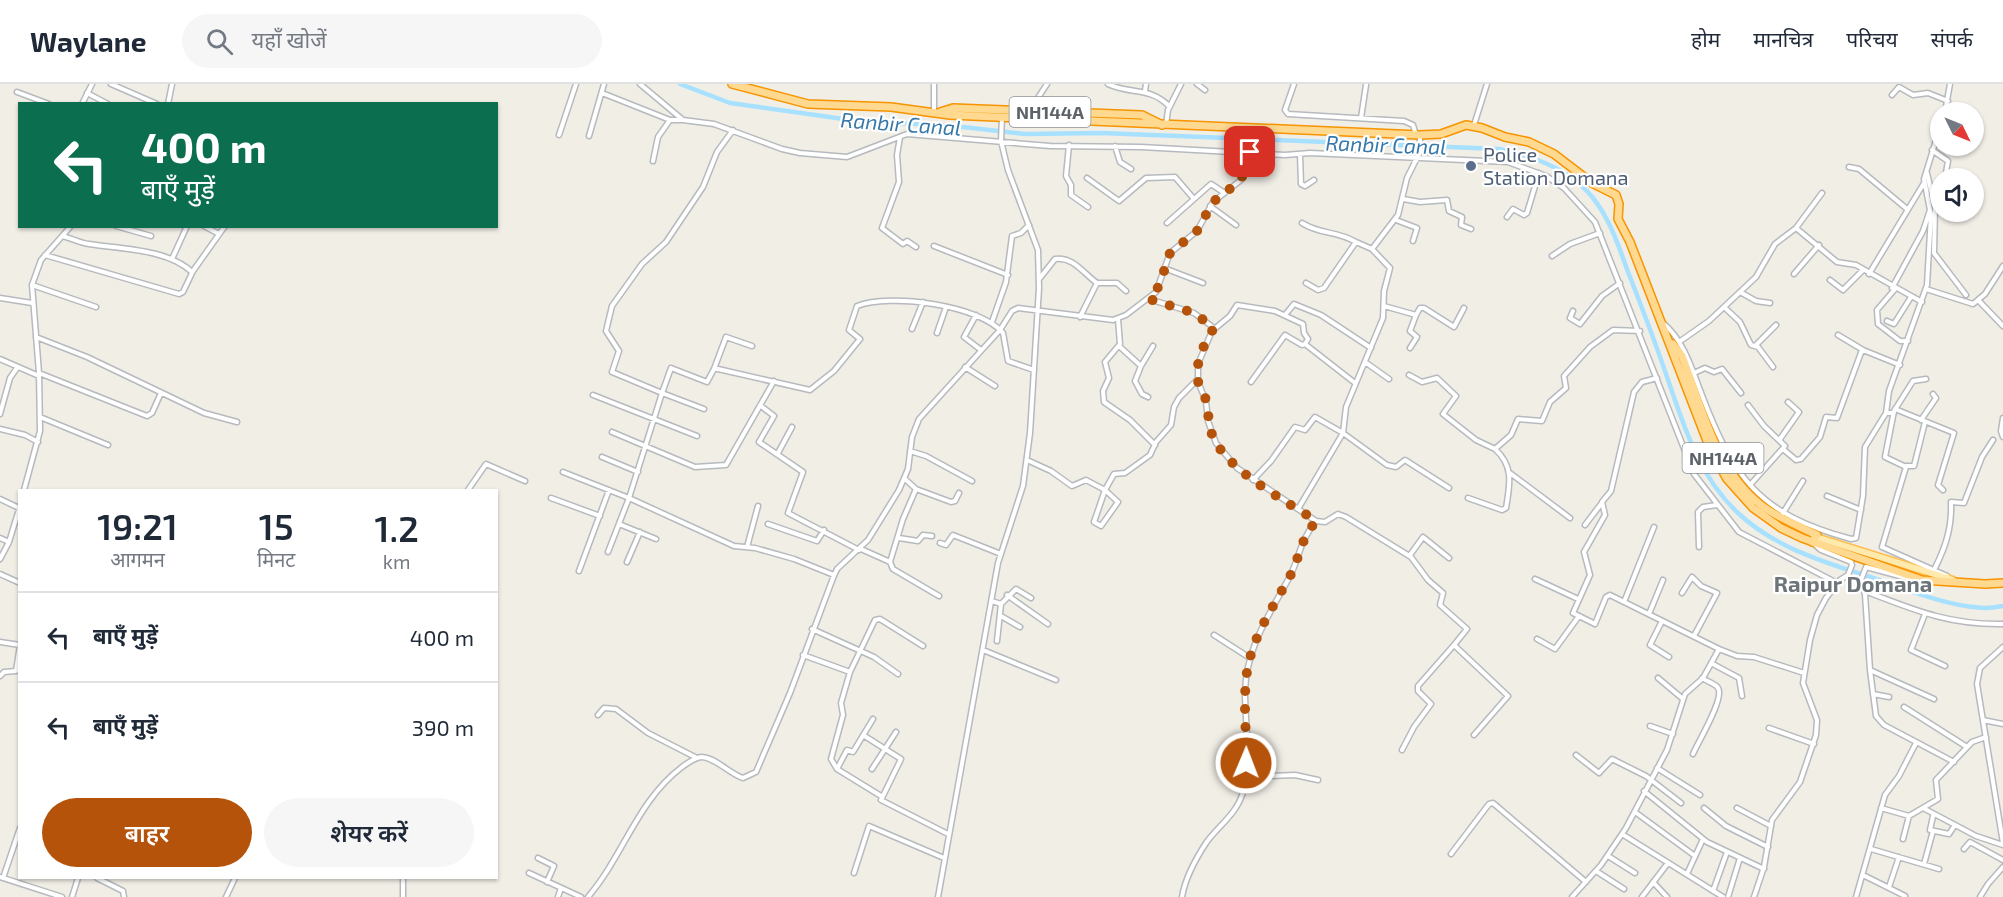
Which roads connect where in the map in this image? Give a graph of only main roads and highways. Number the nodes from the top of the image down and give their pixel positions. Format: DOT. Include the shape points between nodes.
graph roads {
  1 [pos="732,84"];
  2 [pos="935,113"];
  3 [pos="1164,125"];
  4 [pos="1814,539"];
  5 [pos="1954,581"];
  6 [pos="2003,583"];
  1 -- 2 [label="highway, NH144A" via="808,104"];
  2 -- 3 [label="highway, NH144A"];
  2 -- 3 [label="highway, NH144A" via="953,108 1142,115"];
  3 -- 4 [label="highway, NH144A" via="1274,127 1419,137 1474,125 1554,154 1592,183 1616,195 1618,219 1709,446 1727,479 1761,514 1781,528"];
  4 -- 5 [label="main road"];
  4 -- 5 [label="highway, NH144A" via="1918,579"];
  5 -- 6 [label="highway, NH144A"];
}
